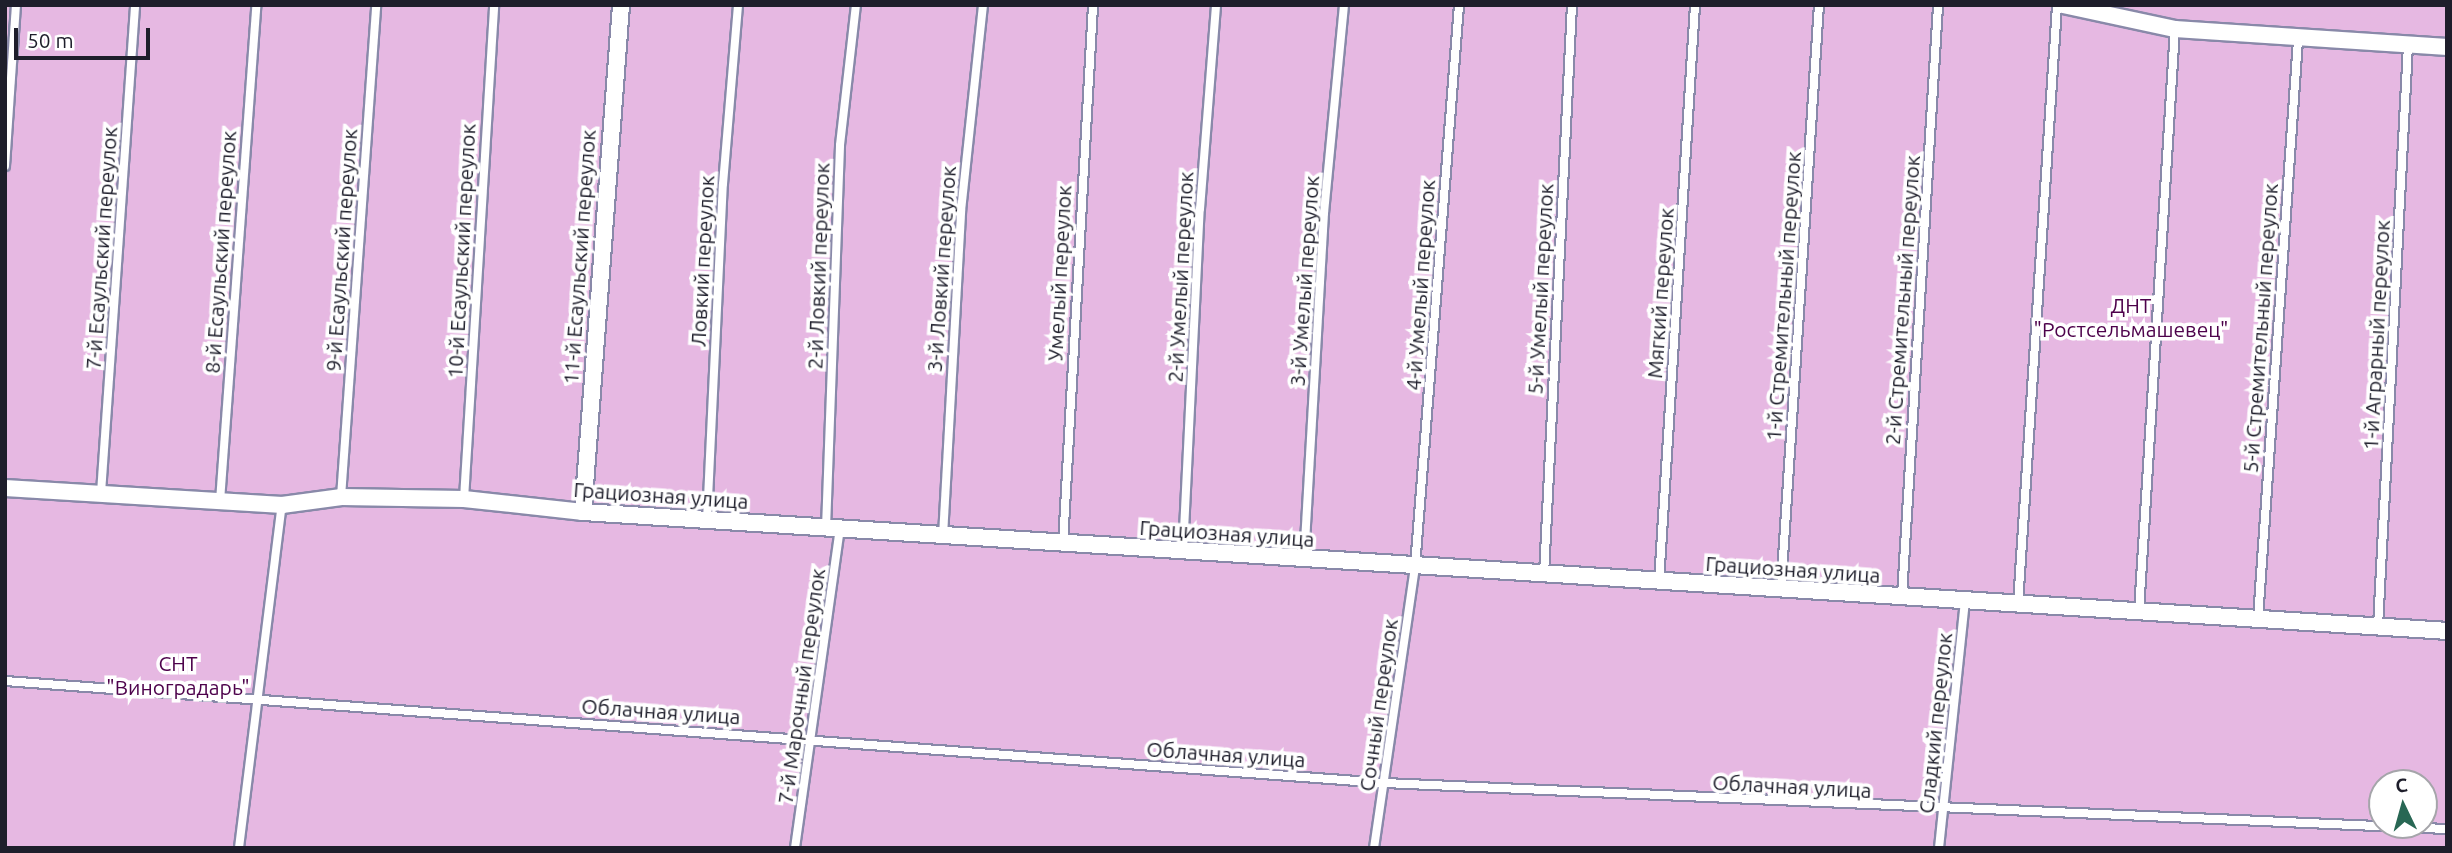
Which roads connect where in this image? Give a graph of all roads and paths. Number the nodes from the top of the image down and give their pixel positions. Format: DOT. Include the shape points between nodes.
graph roads {
  1 [pos="16,5"];
  2 [pos="135,5"];
  3 [pos="256,5"];
  4 [pos="376,5"];
  5 [pos="494,5"];
  6 [pos="621,5"];
  7 [pos="738,5"];
  8 [pos="856,5"];
  9 [pos="984,5"];
  10 [pos="1093,5"];
  11 [pos="1216,5"];
  12 [pos="1344,5"];
  13 [pos="1459,5"];
  14 [pos="1572,5"];
  15 [pos="1695,5"];
  16 [pos="1819,5"];
  17 [pos="1938,5"];
  18 [pos="2057,5"];
  19 [pos="2063,5"];
  20 [pos="2175,29"];
  21 [pos="2298,39"];
  22 [pos="2408,44"];
  23 [pos="2447,47"];
  24 [pos="5,166"];
  25 [pos="5,488"];
  26 [pos="101,493"];
  27 [pos="341,496"];
  28 [pos="464,499"];
  29 [pos="220,502"];
  30 [pos="282,505"];
  31 [pos="583,512"];
  32 [pos="707,520"];
  33 [pos="833,528"];
  34 [pos="943,536"];
  35 [pos="1063,544"];
  36 [pos="1183,552"];
  37 [pos="1304,559"];
  38 [pos="1415,567"];
  39 [pos="1544,575"];
  40 [pos="1659,582"];
  41 [pos="1781,590"];
  42 [pos="1902,597"];
  43 [pos="1965,601"];
  44 [pos="2018,604"];
  45 [pos="2138,612"];
  46 [pos="2258,620"];
  47 [pos="2378,627"];
  48 [pos="2447,631"];
  49 [pos="5,681"];
  50 [pos="260,698"];
  51 [pos="813,740"];
  52 [pos="1384,783"];
  53 [pos="1944,811"];
  54 [pos="2447,829"];
  55 [pos="239,848"];
  56 [pos="796,848"];
  57 [pos="1374,848"];
  58 [pos="1939,848"];
  1 -- 24 [label="lane"];
  2 -- 26 [label="lane, 7-й Есаульский переулок"];
  3 -- 29 [label="lane, 8-й Есаульский переулок"];
  4 -- 27 [label="lane, 9-й Есаульский переулок"];
  5 -- 28 [label="lane, 10-й Есаульский переулок"];
  6 -- 31 [label="street, 11-й Есаульский переулок" via="608,129"];
  7 -- 32 [label="lane, Ловкий переулок" via="723,184"];
  8 -- 33 [label="lane, 2-й Ловкий переулок" via="840,145"];
  9 -- 34 [label="lane, 3-й Ловкий переулок" via="961,211"];
  10 -- 35 [label="lane, Умелый переулок"];
  11 -- 36 [label="lane, 2-й Умелый переулок" via="1200,209"];
  12 -- 37 [label="lane, 3-й Умелый переулок" via="1325,213"];
  13 -- 38 [label="lane, 4-й Умелый переулок"];
  14 -- 39 [label="lane, 5-й Умелый переулок"];
  15 -- 40 [label="lane, Мягкий переулок"];
  16 -- 41 [label="lane, 1-й Стремительный переулок"];
  17 -- 42 [label="lane, 2-й Стремительный переулок"];
  18 -- 44 [label="lane"];
  19 -- 20 [label="street"];
  20 -- 21 [label="street"];
  20 -- 45 [label="lane"];
  21 -- 22 [label="street"];
  21 -- 46 [label="lane, 5-й Стремительный переулок"];
  22 -- 23 [label="street"];
  22 -- 47 [label="lane, 1-й Аграрный переулок"];
  25 -- 26 [label="street, Грациозная улица"];
  26 -- 29 [label="street, Грациозная улица"];
  27 -- 28 [label="street, Грациозная улица"];
  27 -- 30 [label="street, Грациозная улица"];
  28 -- 31 [label="street, Грациозная улица"];
  29 -- 30 [label="street, Грациозная улица"];
  30 -- 50 [label="lane"];
  31 -- 32 [label="street, Грациозная улица"];
  32 -- 33 [label="street, Грациозная улица"];
  33 -- 34 [label="street, Грациозная улица"];
  33 -- 51 [label="lane, 7-й Марочный переулок"];
  34 -- 35 [label="street, Грациозная улица"];
  35 -- 36 [label="street, Грациозная улица"];
  36 -- 37 [label="street, Грациозная улица"];
  37 -- 38 [label="street, Грациозная улица"];
  38 -- 39 [label="street, Грациозная улица"];
  38 -- 52 [label="lane, Сочный переулок"];
  39 -- 40 [label="street, Грациозная улица"];
  40 -- 41 [label="street, Грациозная улица"];
  41 -- 42 [label="street, Грациозная улица"];
  42 -- 43 [label="street, Грациозная улица"];
  43 -- 44 [label="street, Грациозная улица"];
  43 -- 53 [label="lane, Сладкий переулок"];
  44 -- 45 [label="street, Грациозная улица"];
  45 -- 46 [label="street, Грациозная улица"];
  46 -- 47 [label="street, Грациозная улица"];
  47 -- 48 [label="street, Грациозная улица"];
  49 -- 50 [label="lane, Облачная улица"];
  50 -- 51 [label="lane, Облачная улица"];
  50 -- 55 [label="lane"];
  51 -- 52 [label="lane, Облачная улица"];
  51 -- 56 [label="lane, 7-й Марочный переулок"];
  52 -- 53 [label="lane, Облачная улица"];
  52 -- 57 [label="lane, Сочный переулок"];
  53 -- 54 [label="lane, Облачная улица"];
  53 -- 58 [label="lane, Сладкий переулок"];
}
